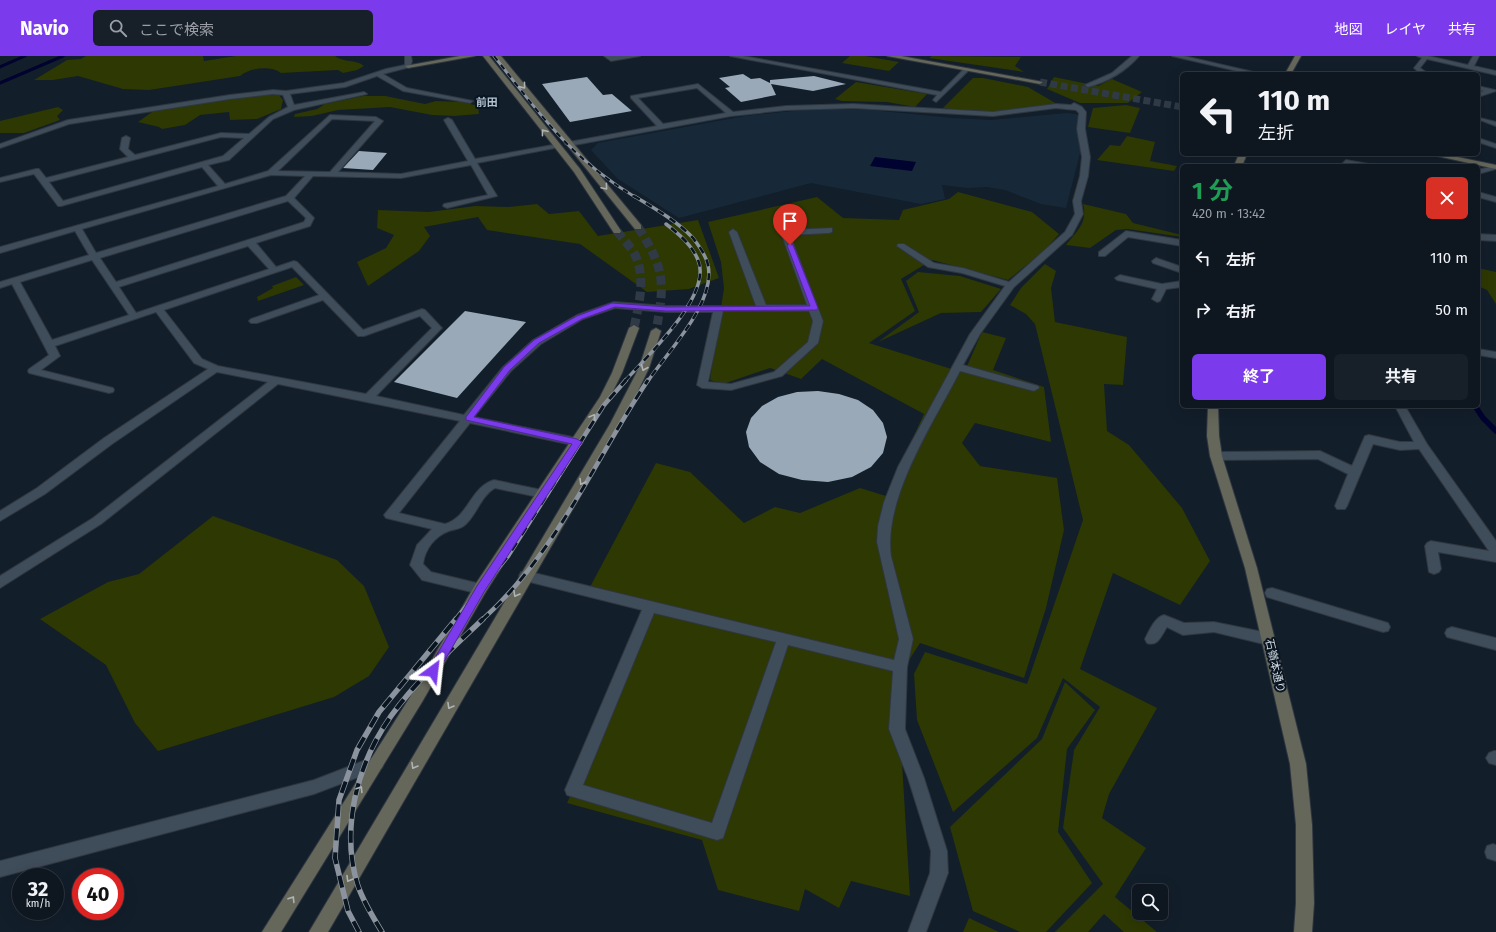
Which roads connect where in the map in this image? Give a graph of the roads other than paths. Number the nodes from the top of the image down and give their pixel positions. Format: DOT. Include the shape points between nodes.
graph roads {
  1 [pos="408,56"];
  2 [pos="472,56"];
  3 [pos="486,56"];
  4 [pos="498,56"];
  5 [pos="607,56"];
  6 [pos="637,56"];
  7 [pos="733,56"];
  8 [pos="777,56"];
  9 [pos="890,56"];
  10 [pos="1136,56"];
  11 [pos="1176,56"];
  12 [pos="1298,56"];
  13 [pos="1476,56"];
  14 [pos="1423,57"];
  15 [pos="769,62"];
  16 [pos="408,66"];
  17 [pos="1470,67"];
  18 [pos="966,69"];
  19 [pos="1250,72"];
  20 [pos="1289,72"];
  21 [pos="1423,72"];
  22 [pos="1496,73"];
  23 [pos="378,74"];
  24 [pos="1040,82"];
  25 [pos="1088,85"];
  26 [pos="1480,88"];
  27 [pos="1495,92"];
  28 [pos="286,93"];
  29 [pos="364,94"];
  30 [pos="942,94"];
  31 [pos="1480,94"];
  32 [pos="470,101"];
  33 [pos="292,108"];
  34 [pos="926,111"];
  35 [pos="731,114"];
  36 [pos="1482,119"];
  37 [pos="448,120"];
  38 [pos="1496,124"];
  39 [pos="662,127"];
  40 [pos="251,136"];
  41 [pos="126,138"];
  42 [pos="1480,141"];
  43 [pos="569,144"];
  44 [pos="0,146"];
  45 [pos="555,146"];
  46 [pos="1496,146"];
  47 [pos="1442,156"];
  48 [pos="133,158"];
  49 [pos="473,162"];
  50 [pos="1346,164"];
  51 [pos="1360,164"];
  52 [pos="204,165"];
  53 [pos="1496,167"];
  54 [pos="1480,171"];
  55 [pos="271,173"];
  56 [pos="312,173"];
  57 [pos="333,173"];
  58 [pos="0,180"];
  59 [pos="45,181"];
  60 [pos="223,186"];
  61 [pos="1480,195"];
  62 [pos="289,198"];
  63 [pos="1496,200"];
  64 [pos="446,206"];
  65 [pos="638,227"];
  66 [pos="77,228"];
  67 [pos="829,230"];
  68 [pos="617,231"];
  69 [pos="733,232"];
  70 [pos="1480,237"];
  71 [pos="1496,238"];
  72 [pos="0,240"];
  73 [pos="250,242"];
  74 [pos="1180,243"];
  75 [pos="901,246"];
  76 [pos="2,250"];
  77 [pos="1102,254"];
  78 [pos="94,256"];
  79 [pos="1156,261"];
  80 [pos="1180,269"];
  81 [pos="274,270"];
  82 [pos="1120,278"];
  83 [pos="15,281"];
  84 [pos="1180,284"];
  85 [pos="0,285"];
  86 [pos="1011,285"];
  87 [pos="114,286"];
  88 [pos="1162,287"];
  89 [pos="325,296"];
  90 [pos="1157,299"];
  91 [pos="720,308"];
  92 [pos="762,308"];
  93 [pos="814,308"];
  94 [pos="158,309"];
  95 [pos="134,316"];
  96 [pos="254,321"];
  97 [pos="634,328"];
  98 [pos="656,331"];
  99 [pos="50,344"];
  100 [pos="1480,352"];
  101 [pos="1496,355"];
  102 [pos="958,367"];
  103 [pos="215,369"];
  104 [pos="276,381"];
  105 [pos="1034,388"];
  106 [pos="109,390"];
  107 [pos="368,398"];
  108 [pos="1213,408"];
  109 [pos="1401,408"];
  110 [pos="469,419"];
  111 [pos="577,442"];
  112 [pos="1422,445"];
  113 [pos="1216,456"];
  114 [pos="1355,472"];
  115 [pos="543,494"];
  116 [pos="1341,506"];
  117 [pos="0,517"];
  118 [pos="445,528"];
  119 [pos="1496,551"];
  120 [pos="1496,557"];
  121 [pos="1434,569"];
  122 [pos="526,576"];
  123 [pos="0,583"];
  124 [pos="480,589"];
  125 [pos="1272,593"];
  126 [pos="650,607"];
  127 [pos="1382,627"];
  128 [pos="1452,633"];
  129 [pos="784,638"];
  130 [pos="1152,639"];
  131 [pos="1268,639"];
  132 [pos="1496,644"];
  133 [pos="900,667"];
  134 [pos="376,763"];
  135 [pos="0,869"];
  136 [pos="271,932"];
  137 [pos="318,932"];
  138 [pos="917,932"];
  139 [pos="1303,932"];
  1 -- 16 [label="street"];
  2 -- 16 [label="street"];
  45 -- 3 [label="street, one-way"];
  4 -- 43 [label="street, one-way"];
  5 -- 6 [label="street" via="611,59"];
  7 -- 15 [label="street"];
  8 -- 15 [label="street"];
  9 -- 18 [label="street"];
  10 -- 25 [label="street" via="1110,75"];
  11 -- 19 [label="street"];
  12 -- 20 [label="street"];
  13 -- 17 [label="street"];
  14 -- 17 [label="street"];
  14 -- 21 [label="street" via="1417,68"];
  15 -- 30 [label="street"];
  16 -- 23 [label="street"];
  17 -- 22 [label="street"];
  18 -- 24 [label="street"];
  18 -- 30 [label="street"];
  23 -- 28 [label="street" via="345,86"];
  23 -- 32 [label="street" via="405,90"];
  26 -- 27 [label="street"];
  27 -- 31 [label="street"];
  28 -- 33 [label="street"];
  28 -- 44 [label="street" via="230,97 68,122"];
  29 -- 33 [label="street"];
  30 -- 34 [label="street"];
  33 -- 40 [label="street" via="271,118"];
  34 -- 35 [label="street" via="821,106"];
  34 -- 86 [label="street" via="993,114 1077,106 1083,112 1081,129 1086,157 1077,201 1079,214 1069,233"];
  35 -- 39 [label="street"];
  35 -- 39 [label="street" via="698,86 633,97"];
  36 -- 38 [label="street"];
  37 -- 49 [label="street"];
  39 -- 43 [label="street"];
  40 -- 48 [label="street" via="222,135"];
  40 -- 52 [label="street" via="226,158"];
  41 -- 48 [label="street" via="124,149"];
  42 -- 46 [label="street"];
  43 -- 65 [label="street, one-way"];
  45 -- 49 [label="street"];
  45 -- 68 [label="street" via="577,172"];
  47 -- 53 [label="street"];
  48 -- 59 [label="street"];
  49 -- 57 [label="street" via="401,176"];
  49 -- 64 [label="street" via="493,196"];
  50 -- 51 [label="street"];
  52 -- 59 [label="street" via="61,204"];
  52 -- 60 [label="street"];
  53 -- 54 [label="street"];
  55 -- 56 [label="street"];
  55 -- 57 [label="street" via="330,117 379,121"];
  55 -- 60 [label="street"];
  56 -- 57 [label="street"];
  56 -- 62 [label="street"];
  58 -- 59 [label="street" via="36,171"];
  60 -- 66 [label="street"];
  61 -- 63 [label="street"];
  62 -- 73 [label="street" via="310,218 307,224"];
  62 -- 78 [label="street"];
  66 -- 76 [label="street"];
  66 -- 78 [label="street"];
  67 -- 93 [label="street" via="785,233"];
  69 -- 92 [label="street"];
  70 -- 71 [label="street"];
  72 -- 76 [label="street"];
  73 -- 81 [label="street"];
  73 -- 87 [label="street"];
  74 -- 77 [label="street" via="1126,234"];
  75 -- 86 [label="street" via="931,265"];
  78 -- 83 [label="street"];
  78 -- 87 [label="street"];
  79 -- 80 [label="street"];
  81 -- 89 [label="street" via="294,264"];
  81 -- 94 [label="street"];
  82 -- 88 [label="street"];
  83 -- 85 [label="street"];
  83 -- 99 [label="street"];
  84 -- 88 [label="street"];
  86 -- 102 [label="street" via="975,334"];
  87 -- 95 [label="street"];
  88 -- 90 [label="street"];
  89 -- 96 [label="street"];
  89 -- 107 [label="street" via="361,334 422,312 438,328"];
  91 -- 92 [label="street"];
  91 -- 93 [label="street" via="702,385 731,387 778,374 813,342 818,321"];
  91 -- 110 [label="street" via="666,309 614,305 580,318 536,342 507,369"];
  92 -- 93 [label="street"];
  94 -- 95 [label="street"];
  94 -- 103 [label="street" via="198,361"];
  95 -- 99 [label="street"];
  111 -- 97 [label="street, one-way" via="617,373"];
  98 -- 122 [label="street, one-way" via="644,368 622,412"];
  99 -- 106 [label="street" via="55,356 33,371"];
  100 -- 101 [label="street"];
  102 -- 105 [label="street"];
  102 -- 133 [label="street" via="904,467 890,502 884,526 885,556 906,639"];
  103 -- 104 [label="street"];
  103 -- 117 [label="street"];
  104 -- 107 [label="street"];
  104 -- 123 [label="street" via="97,520"];
  107 -- 110 [label="street"];
  108 -- 113 [label="street, 石嶺本通り" via="1212,430"];
  109 -- 112 [label="street"];
  110 -- 111 [label="street"];
  110 -- 118 [label="street" via="390,515"];
  111 -- 115 [label="street"];
  112 -- 114 [label="street" via="1400,446 1369,439"];
  112 -- 119 [label="street"];
  113 -- 114 [label="street" via="1320,455"];
  113 -- 131 [label="street, 石嶺本通り" via="1251,568"];
  114 -- 116 [label="street"];
  115 -- 118 [label="street" via="494,484 487,487 462,522"];
  115 -- 124 [label="street"];
  118 -- 124 [label="street" via="430,536 417,555 416,565 427,576"];
  120 -- 121 [label="street" via="1431,546"];
  122 -- 126 [label="street"];
  122 -- 137 [label="street, one-way"];
  124 -- 134 [label="street" via="418,698"];
  125 -- 127 [label="street"];
  126 -- 129 [label="street"];
  126 -- 129 [label="street" via="573,790 717,832"];
  128 -- 132 [label="street"];
  129 -- 133 [label="street"];
  130 -- 131 [label="street" via="1164,620 1183,629 1214,627"];
  131 -- 139 [label="street, 石嶺本通り" via="1298,764 1304,825"];
  133 -- 138 [label="street" via="897,729 916,778 939,851 939,872"];
  134 -- 135 [label="street" via="314,787"];
  136 -- 134 [label="street, one-way"];
}
